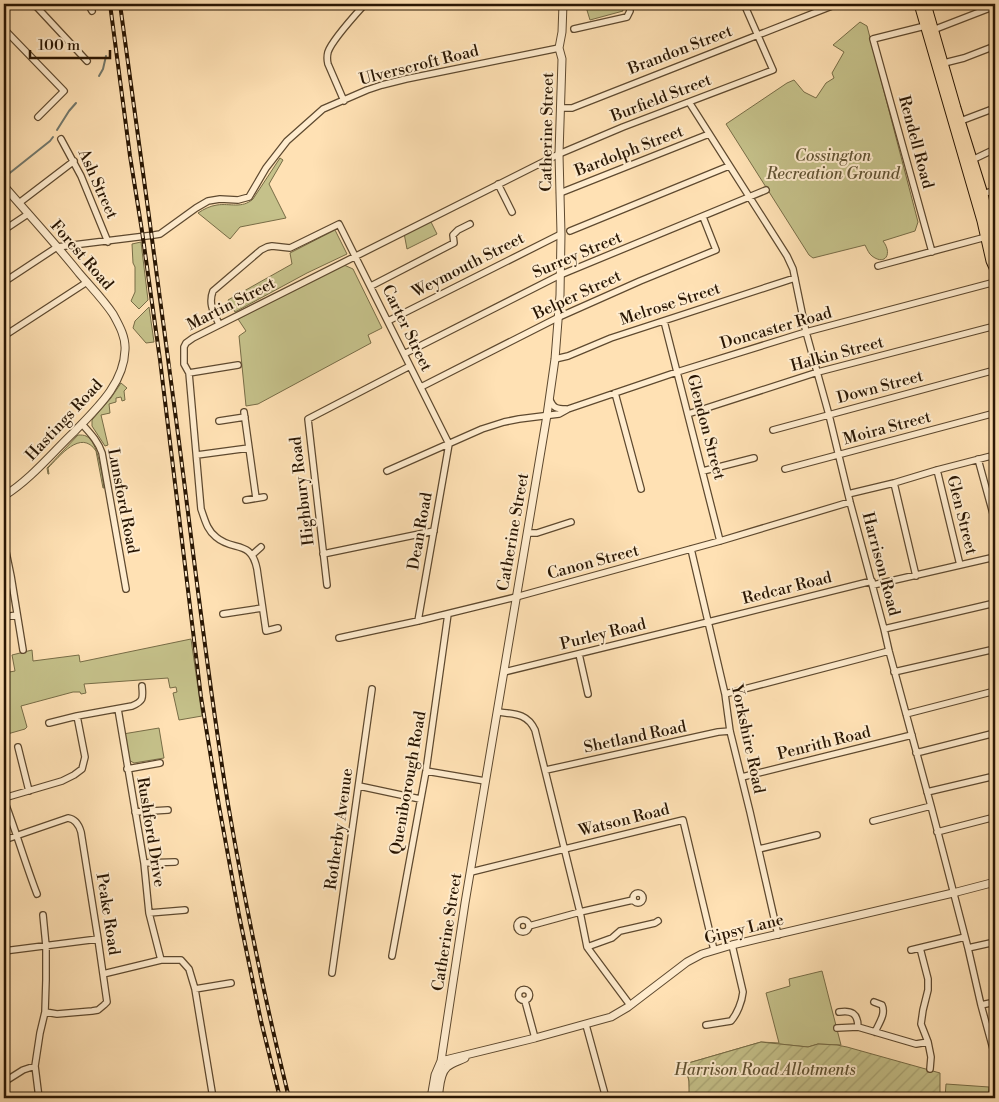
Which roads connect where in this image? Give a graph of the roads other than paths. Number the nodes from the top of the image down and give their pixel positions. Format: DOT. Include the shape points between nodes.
graph roads {
  1 [pos="34,4"];
  2 [pos="88,4"];
  3 [pos="365,4"];
  4 [pos="563,4"];
  5 [pos="628,4"];
  6 [pos="744,4"];
  7 [pos="837,4"];
  8 [pos="919,4"];
  9 [pos="926,4"];
  10 [pos="995,6"];
  11 [pos="92,11"];
  12 [pos="929,28"];
  13 [pos="4,29"];
  14 [pos="574,29"];
  15 [pos="758,35"];
  16 [pos="995,46"];
  17 [pos="558,48"];
  18 [pos="87,61"];
  19 [pos="940,64"];
  20 [pos="344,101"];
  21 [pos="689,102"];
  22 [pos="561,108"];
  23 [pos="995,108"];
  24 [pos="38,117"];
  25 [pos="957,122"];
  26 [pos="709,134"];
  27 [pos="61,139"];
  28 [pos="995,149"];
  29 [pos="559,154"];
  30 [pos="972,160"];
  31 [pos="74,161"];
  32 [pos="729,166"];
  33 [pos="498,184"];
  34 [pos="4,186"];
  35 [pos="766,190"];
  36 [pos="995,190"];
  37 [pos="560,193"];
  38 [pos="983,194"];
  39 [pos="750,197"];
  40 [pos="19,203"];
  41 [pos="512,212"];
  42 [pos="28,214"];
  43 [pos="704,217"];
  44 [pos="989,218"];
  45 [pos="470,224"];
  46 [pos="995,225"];
  47 [pos="4,230"];
  48 [pos="570,231"];
  49 [pos="561,234"];
  50 [pos="991,236"];
  51 [pos="108,242"];
  52 [pos="57,247"];
  53 [pos="995,248"];
  54 [pos="932,252"];
  55 [pos="355,256"];
  56 [pos="878,266"];
  57 [pos="995,270"];
  58 [pos="560,275"];
  59 [pos="795,278"];
  60 [pos="4,282"];
  61 [pos="87,282"];
  62 [pos="995,282"];
  63 [pos="370,286"];
  64 [pos="559,317"];
  65 [pos="388,321"];
  66 [pos="664,321"];
  67 [pos="219,324"];
  68 [pos="995,326"];
  69 [pos="806,332"];
  70 [pos="4,336"];
  71 [pos="125,349"];
  72 [pos="404,354"];
  73 [pos="555,359"];
  74 [pos="238,366"];
  75 [pos="410,366"];
  76 [pos="995,370"];
  77 [pos="677,372"];
  78 [pos="818,372"];
  79 [pos="189,373"];
  80 [pos="420,387"];
  81 [pos="615,393"];
  82 [pos="550,399"];
  83 [pos="568,409"];
  84 [pos="995,413"];
  85 [pos="547,414"];
  86 [pos="688,414"];
  87 [pos="829,415"];
  88 [pos="219,421"];
  89 [pos="82,424"];
  90 [pos="773,430"];
  91 [pos="449,444"];
  92 [pos="249,448"];
  93 [pos="197,455"];
  94 [pos="838,455"];
  95 [pos="995,455"];
  96 [pos="754,458"];
  97 [pos="978,459"];
  98 [pos="785,469"];
  99 [pos="937,470"];
  100 [pos="387,471"];
  101 [pos="703,471"];
  102 [pos="894,483"];
  103 [pos="641,489"];
  104 [pos="848,494"];
  105 [pos="4,496"];
  106 [pos="264,497"];
  107 [pos="256,498"];
  108 [pos="246,500"];
  109 [pos="850,502"];
  110 [pos="995,517"];
  111 [pos="572,522"];
  112 [pos="434,531"];
  113 [pos="527,533"];
  114 [pos="720,540"];
  115 [pos="4,542"];
  116 [pos="262,547"];
  117 [pos="691,549"];
  118 [pos="323,554"];
  119 [pos="252,555"];
  120 [pos="995,557"];
  121 [pos="960,565"];
  122 [pos="916,576"];
  123 [pos="872,583"];
  124 [pos="326,585"];
  125 [pos="126,589"];
  126 [pos="516,597"];
  127 [pos="995,603"];
  128 [pos="262,608"];
  129 [pos="18,614"];
  130 [pos="223,614"];
  131 [pos="448,614"];
  132 [pos="4,617"];
  133 [pos="418,621"];
  134 [pos="708,622"];
  135 [pos="278,628"];
  136 [pos="884,629"];
  137 [pos="340,638"];
  138 [pos="995,649"];
  139 [pos="23,650"];
  140 [pos="889,651"];
  141 [pos="579,654"];
  142 [pos="504,672"];
  143 [pos="894,672"];
  144 [pos="142,686"];
  145 [pos="372,689"];
  146 [pos="995,692"];
  147 [pos="588,694"];
  148 [pos="725,694"];
  149 [pos="118,709"];
  150 [pos="498,712"];
  151 [pos="906,714"];
  152 [pos="77,716"];
  153 [pos="49,723"];
  154 [pos="730,731"];
  155 [pos="995,733"];
  156 [pos="912,735"];
  157 [pos="18,747"];
  158 [pos="916,753"];
  159 [pos="160,763"];
  160 [pos="128,769"];
  161 [pos="546,770"];
  162 [pos="426,771"];
  163 [pos="995,776"];
  164 [pos="742,777"];
  165 [pos="486,781"];
  166 [pos="359,786"];
  167 [pos="29,791"];
  168 [pos="927,792"];
  169 [pos="4,799"];
  170 [pos="420,799"];
  171 [pos="931,806"];
  172 [pos="168,810"];
  173 [pos="135,812"];
  174 [pos="995,817"];
  175 [pos="873,821"];
  176 [pos="937,832"];
  177 [pos="17,835"];
  178 [pos="817,835"];
  179 [pos="4,840"];
  180 [pos="564,849"];
  181 [pos="759,849"];
  182 [pos="175,862"];
  183 [pos="144,863"];
  184 [pos="471,872"];
  185 [pos="995,882"];
  186 [pos="953,893"];
  187 [pos="37,894"];
  188 [pos="633,900"];
  189 [pos="185,910"];
  190 [pos="580,912"];
  191 [pos="150,913"];
  192 [pos="43,915"];
  193 [pos="658,921"];
  194 [pos="529,926"];
  195 [pos="778,935"];
  196 [pos="965,937"];
  197 [pos="98,939"];
  198 [pos="995,942"];
  199 [pos="732,945"];
  200 [pos="46,946"];
  201 [pos="587,947"];
  202 [pos="920,948"];
  203 [pos="968,948"];
  204 [pos="714,950"];
  205 [pos="911,950"];
  206 [pos="4,951"];
  207 [pos="392,956"];
  208 [pos="160,960"];
  209 [pos="332,973"];
  210 [pos="103,974"];
  211 [pos="231,983"];
  212 [pos="195,989"];
  213 [pos="525,1001"];
  214 [pos="874,1002"];
  215 [pos="995,1002"];
  216 [pos="630,1005"];
  217 [pos="981,1005"];
  218 [pos="45,1012"];
  219 [pos="838,1012"];
  220 [pos="586,1025"];
  221 [pos="706,1025"];
  222 [pos="858,1027"];
  223 [pos="837,1028"];
  224 [pos="874,1032"];
  225 [pos="535,1038"];
  226 [pos="444,1042"];
  227 [pos="928,1042"];
  228 [pos="472,1054"];
  229 [pos="995,1056"];
  230 [pos="459,1057"];
  231 [pos="441,1061"];
  232 [pos="35,1066"];
  233 [pos="930,1069"];
  234 [pos="442,1074"];
  235 [pos="4,1082"];
  236 [pos="39,1098"];
  237 [pos="213,1098"];
  238 [pos="431,1098"];
  239 [pos="438,1098"];
  240 [pos="606,1098"];
  1 -- 18 [label="street"];
  2 -- 11 [label="street"];
  3 -- 20 [label="street" via="333,43 327,59"];
  4 -- 17 [label="street, Catherine Street"];
  5 -- 14 [label="street" via="630,12 627,17"];
  6 -- 15 [label="street"];
  7 -- 15 [label="street, Brandon Street"];
  8 -- 12 [label="main road"];
  9 -- 12 [label="main road"];
  10 -- 12 [label="street"];
  12 -- 19 [label="main road"];
  12 -- 54 [label="street, Rendell Road" via="874,39"];
  13 -- 24 [label="street" via="64,91"];
  15 -- 21 [label="street, Burfield Street" via="772,70"];
  15 -- 22 [label="street, Brandon Street" via="572,108"];
  16 -- 19 [label="street"];
  17 -- 20 [label="street, Ulverscroft Road" via="382,85"];
  17 -- 22 [label="street, Catherine Street" via="562,59"];
  19 -- 25 [label="main road"];
  20 -- 51 [label="street, Ulverscroft Road" via="323,109 298,129 266,168 249,197 208,202 160,234"];
  21 -- 26 [label="street, Harrison Road"];
  21 -- 29 [label="street, Burfield Street"];
  22 -- 29 [label="street, Catherine Street"];
  23 -- 25 [label="street"];
  25 -- 30 [label="main road"];
  25 -- 50 [label="main road" via="982,221"];
  26 -- 32 [label="street, Harrison Road"];
  26 -- 37 [label="street, Bardolph Street"];
  27 -- 31 [label="street, Ash Street"];
  28 -- 30 [label="street"];
  29 -- 33 [label="street, Martin Street"];
  29 -- 37 [label="street, Catherine Street"];
  30 -- 38 [label="main road"];
  31 -- 40 [label="street"];
  31 -- 51 [label="street, Ash Street"];
  32 -- 39 [label="street, Harrison Road"];
  32 -- 48 [label="street"];
  33 -- 41 [label="street"];
  33 -- 55 [label="street, Martin Street"];
  34 -- 40 [label="street, Forest Road"];
  35 -- 39 [label="street, Surrey Street"];
  36 -- 38 [label="street"];
  37 -- 49 [label="street, Catherine Street"];
  38 -- 44 [label="main road"];
  39 -- 43 [label="street, Surrey Street"];
  39 -- 59 [label="street, Harrison Road" via="787,256"];
  40 -- 42 [label="street, Forest Road"];
  42 -- 47 [label="street"];
  42 -- 52 [label="street, Forest Road"];
  43 -- 58 [label="street, Surrey Street"];
  43 -- 64 [label="street, Belper Street" via="716,250"];
  44 -- 46 [label="street"];
  44 -- 50 [label="main road"];
  45 -- 63 [label="street" via="453,235 454,243"];
  49 -- 58 [label="street, Catherine Street"];
  49 -- 65 [label="street, Weymouth Street"];
  50 -- 53 [label="main road"];
  50 -- 54 [label="street"];
  50 -- 57 [label="main road" via="991,261"];
  51 -- 52 [label="street"];
  52 -- 60 [label="street"];
  52 -- 61 [label="street, Forest Road"];
  54 -- 56 [label="street"];
  55 -- 63 [label="street, Carter Street"];
  55 -- 67 [label="street, Martin Street"];
  55 -- 67 [label="street, Carter Street" via="339,224 290,248 267,247 213,291 211,307"];
  58 -- 64 [label="street, Catherine Street"];
  58 -- 72 [label="street, Surrey Street"];
  59 -- 66 [label="street, Melrose Street"];
  59 -- 69 [label="street, Harrison Road"];
  61 -- 70 [label="street"];
  61 -- 71 [label="street, Forest Road" via="114,316 123,335"];
  62 -- 69 [label="street, Doncaster Road"];
  63 -- 65 [label="street, Carter Street"];
  64 -- 73 [label="street, Catherine Street"];
  64 -- 80 [label="street, Belper Street"];
  65 -- 72 [label="street, Carter Street"];
  66 -- 73 [label="street, Melrose Street"];
  66 -- 77 [label="street, Glendon Street"];
  67 -- 79 [label="street, Martin Street" via="193,338 184,347 184,364"];
  68 -- 78 [label="street, Halkin Street"];
  69 -- 77 [label="street, Doncaster Road"];
  69 -- 78 [label="street, Harrison Road"];
  71 -- 89 [label="street, Hastings Road" via="117,381"];
  72 -- 75 [label="street, Carter Street"];
  73 -- 82 [label="street, Catherine Street"];
  74 -- 79 [label="street"];
  75 -- 80 [label="street, Carter Street"];
  75 -- 118 [label="street, Highbury Road" via="308,419"];
  76 -- 87 [label="street, Down Street"];
  77 -- 81 [label="street, Doncaster Road"];
  77 -- 86 [label="street, Glendon Street"];
  78 -- 86 [label="street, Halkin Street"];
  78 -- 87 [label="street, Harrison Road"];
  79 -- 93 [label="street, Martin Street"];
  80 -- 91 [label="street, Carter Street"];
  81 -- 83 [label="street, Doncaster Road"];
  81 -- 103 [label="street"];
  82 -- 83 [label="street" via="552,406"];
  82 -- 85 [label="street, Catherine Street"];
  83 -- 85 [label="street, Doncaster Road" via="558,414"];
  84 -- 94 [label="street, Moira Street"];
  85 -- 91 [label="street, Doncaster Road" via="504,422"];
  85 -- 113 [label="street, Catherine Street"];
  86 -- 101 [label="street, Glendon Street"];
  87 -- 90 [label="street, Down Street"];
  87 -- 94 [label="street, Harrison Road"];
  88 -- 92 [label="street" via="245,415"];
  89 -- 105 [label="street, Hastings Road" via="26,480"];
  89 -- 125 [label="street, Lunsford Road" via="99,444 102,453"];
  91 -- 100 [label="street, Doncaster Road"];
  91 -- 112 [label="street, Dean Road"];
  92 -- 93 [label="street"];
  92 -- 107 [label="street"];
  93 -- 119 [label="street, Martin Street" via="201,509 207,526 219,540 240,546"];
  94 -- 98 [label="street, Moira Street"];
  94 -- 104 [label="street, Harrison Road"];
  95 -- 97 [label="street"];
  96 -- 101 [label="street"];
  97 -- 99 [label="street"];
  97 -- 110 [label="street"];
  99 -- 102 [label="street"];
  99 -- 121 [label="street, Glen Street"];
  101 -- 114 [label="street, Glendon Street"];
  102 -- 104 [label="street"];
  102 -- 122 [label="street"];
  104 -- 109 [label="street, Harrison Road"];
  106 -- 107 [label="street"];
  107 -- 108 [label="street"];
  109 -- 114 [label="street, Canon Street"];
  109 -- 123 [label="street, Harrison Road"];
  111 -- 113 [label="street"];
  112 -- 118 [label="street"];
  112 -- 133 [label="street, Dean Road"];
  113 -- 126 [label="street, Catherine Street"];
  114 -- 117 [label="street, Canon Street"];
  115 -- 129 [label="street"];
  116 -- 119 [label="street"];
  117 -- 126 [label="street, Canon Street"];
  117 -- 134 [label="street, Yorkshire Road"];
  118 -- 124 [label="street, Highbury Road"];
  119 -- 128 [label="street" via="256,561"];
  120 -- 121 [label="street, Redcar Road"];
  121 -- 122 [label="street, Redcar Road"];
  122 -- 123 [label="street, Redcar Road"];
  123 -- 134 [label="street, Redcar Road"];
  123 -- 136 [label="street, Harrison Road"];
  126 -- 131 [label="street, Canon Street"];
  126 -- 142 [label="street, Catherine Street"];
  127 -- 136 [label="street"];
  128 -- 130 [label="street"];
  128 -- 135 [label="street" via="266,631"];
  129 -- 132 [label="street"];
  129 -- 139 [label="street"];
  131 -- 133 [label="street, Canon Street"];
  131 -- 162 [label="street, Queniborough Road"];
  133 -- 137 [label="street, Canon Street"];
  134 -- 141 [label="street, Purley Road"];
  134 -- 148 [label="street, Yorkshire Road"];
  136 -- 140 [label="street, Harrison Road"];
  138 -- 143 [label="street"];
  140 -- 143 [label="street, Harrison Road"];
  140 -- 148 [label="street"];
  141 -- 142 [label="street, Purley Road"];
  141 -- 147 [label="street"];
  142 -- 150 [label="street, Catherine Street"];
  143 -- 151 [label="street, Harrison Road"];
  144 -- 149 [label="street" via="140,703"];
  145 -- 166 [label="street, Rotherby Avenue"];
  146 -- 151 [label="street"];
  148 -- 154 [label="street, Yorkshire Road"];
  149 -- 152 [label="street"];
  149 -- 160 [label="street, Rushford Drive"];
  150 -- 161 [label="street" via="524,717 533,725"];
  150 -- 165 [label="street, Catherine Street"];
  151 -- 156 [label="street, Harrison Road"];
  152 -- 153 [label="street"];
  152 -- 167 [label="street" via="85,757 82,769 62,781"];
  154 -- 161 [label="street, Shetland Road"];
  154 -- 164 [label="street, Yorkshire Road"];
  155 -- 158 [label="street"];
  156 -- 158 [label="street, Harrison Road"];
  156 -- 164 [label="street, Penrith Road"];
  157 -- 167 [label="street"];
  158 -- 168 [label="street, Harrison Road"];
  159 -- 160 [label="street"];
  160 -- 173 [label="street, Rushford Drive"];
  161 -- 180 [label="street"];
  162 -- 165 [label="street"];
  162 -- 170 [label="street, Queniborough Road"];
  163 -- 168 [label="street"];
  164 -- 181 [label="street, Yorkshire Road"];
  165 -- 184 [label="street, Catherine Street"];
  166 -- 170 [label="street"];
  166 -- 209 [label="street, Rotherby Avenue"];
  167 -- 169 [label="street"];
  168 -- 171 [label="street, Harrison Road"];
  169 -- 177 [label="street"];
  170 -- 207 [label="street, Queniborough Road"];
  171 -- 175 [label="street"];
  171 -- 176 [label="street, Harrison Road"];
  172 -- 173 [label="street"];
  173 -- 183 [label="street, Rushford Drive"];
  174 -- 176 [label="street"];
  176 -- 186 [label="street, Harrison Road"];
  177 -- 179 [label="street"];
  177 -- 187 [label="street"];
  177 -- 197 [label="street, Peake Road" via="68,818 80,827"];
  178 -- 181 [label="street"];
  180 -- 184 [label="street, Watson Road"];
  180 -- 190 [label="street"];
  180 -- 204 [label="street, Watson Road" via="683,820"];
  181 -- 195 [label="street, Yorkshire Road"];
  182 -- 183 [label="street"];
  183 -- 191 [label="street, Rushford Drive"];
  184 -- 226 [label="street, Catherine Street"];
  185 -- 186 [label="street, Gipsy Lane"];
  186 -- 195 [label="street, Gipsy Lane"];
  186 -- 196 [label="street, Harrison Road"];
  188 -- 190 [label="street"];
  189 -- 191 [label="street"];
  190 -- 194 [label="street"];
  190 -- 201 [label="street"];
  191 -- 208 [label="street, Rushford Drive"];
  192 -- 200 [label="street"];
  193 -- 201 [label="street" via="620,931 612,938"];
  195 -- 199 [label="street, Gipsy Lane"];
  196 -- 202 [label="street"];
  196 -- 203 [label="street, Harrison Road"];
  197 -- 200 [label="street"];
  197 -- 210 [label="street, Peake Road"];
  198 -- 203 [label="street"];
  199 -- 204 [label="street, Gipsy Lane"];
  199 -- 221 [label="street" via="742,999 730,1022"];
  200 -- 206 [label="street"];
  200 -- 218 [label="street"];
  201 -- 216 [label="street"];
  202 -- 205 [label="street"];
  202 -- 227 [label="street" via="928,979 921,1024"];
  203 -- 217 [label="street, Harrison Road"];
  204 -- 216 [label="street, Gipsy Lane" via="687,962"];
  208 -- 210 [label="street"];
  208 -- 212 [label="street" via="181,960 189,969"];
  210 -- 218 [label="street, Peake Road" via="107,1002 98,1010"];
  211 -- 212 [label="street"];
  212 -- 237 [label="street"];
  213 -- 225 [label="street"];
  214 -- 224 [label="street" via="882,1005 884,1010"];
  215 -- 217 [label="street"];
  216 -- 220 [label="street, Gipsy Lane" via="611,1018"];
  217 -- 229 [label="street, Harrison Road"];
  218 -- 232 [label="street"];
  219 -- 222 [label="street" via="854,1014"];
  220 -- 225 [label="street, Gipsy Lane"];
  220 -- 240 [label="street"];
  222 -- 223 [label="street"];
  222 -- 224 [label="street"];
  224 -- 227 [label="street" via="916,1044"];
  225 -- 228 [label="street, Gipsy Lane"];
  226 -- 230 [label="street" via="447,1050"];
  226 -- 231 [label="street, Catherine Street"];
  227 -- 233 [label="street"];
  228 -- 230 [label="street, Gipsy Lane"];
  228 -- 234 [label="street, Gipsy Lane"];
  230 -- 231 [label="street, Gipsy Lane"];
  231 -- 234 [label="street"];
  231 -- 238 [label="street"];
  232 -- 235 [label="street"];
  232 -- 236 [label="street"];
  234 -- 239 [label="street"];
}
